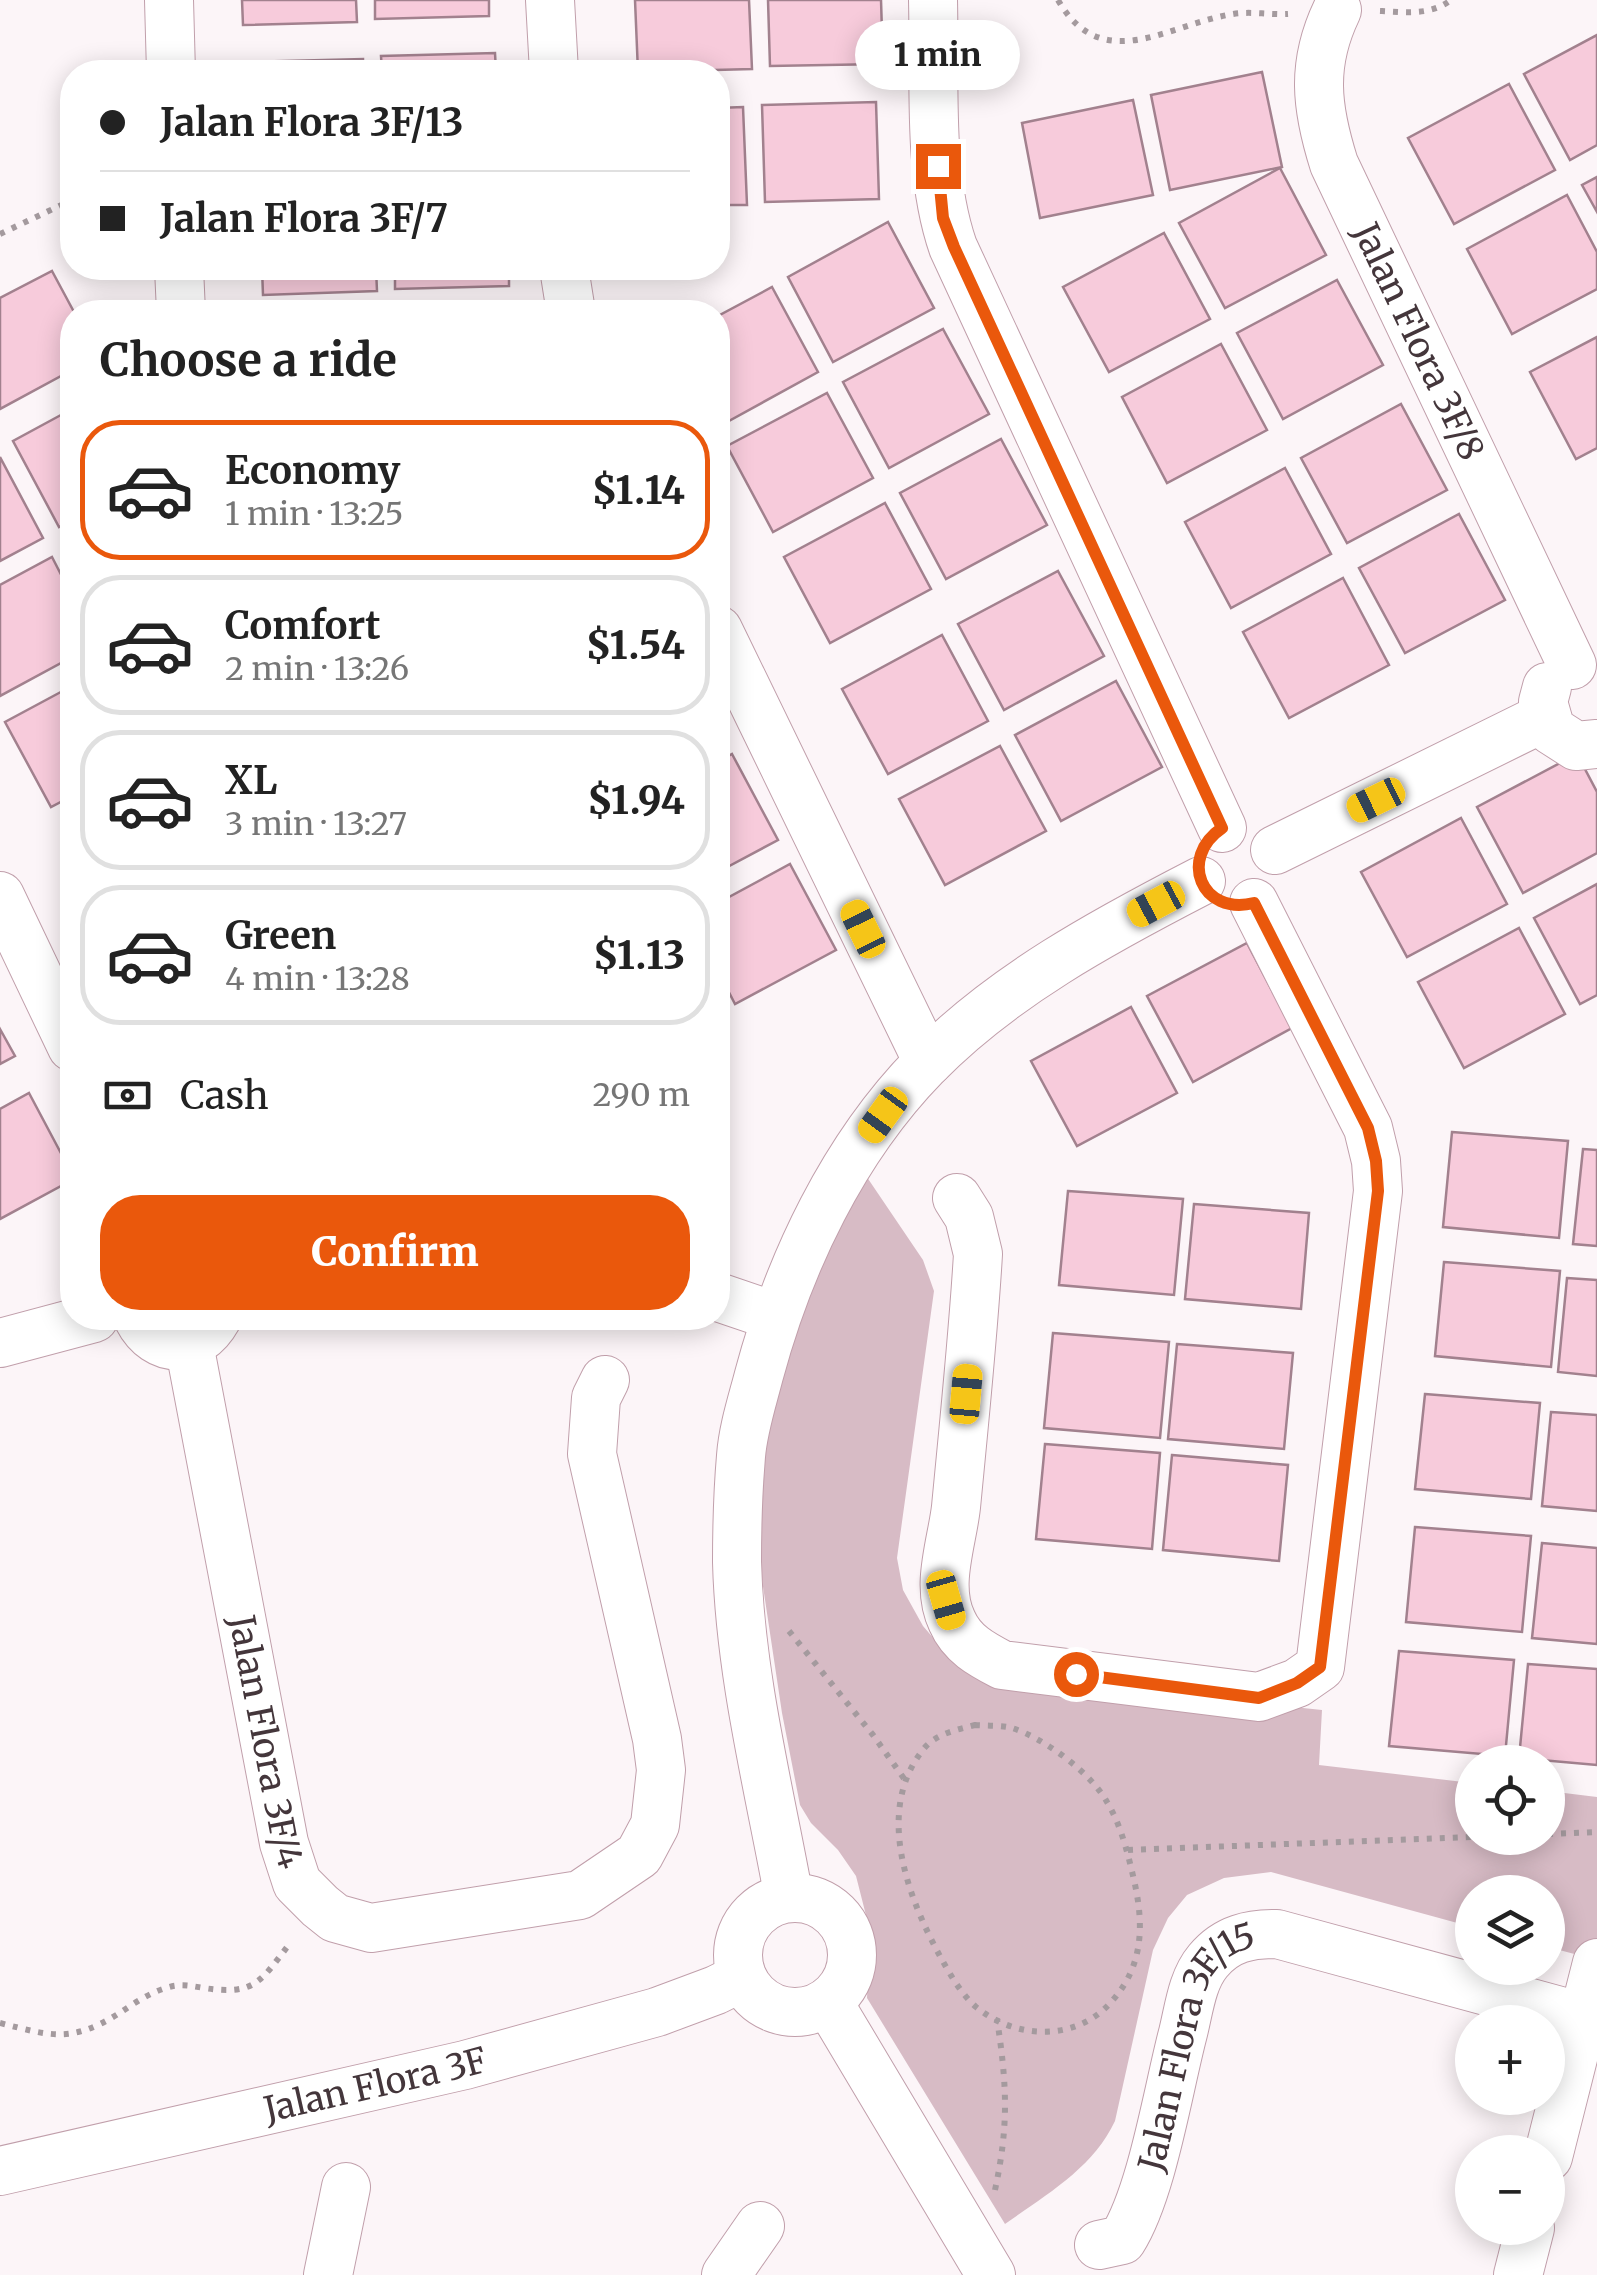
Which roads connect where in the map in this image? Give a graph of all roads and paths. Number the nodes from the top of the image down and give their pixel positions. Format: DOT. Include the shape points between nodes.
graph roads {
  1 [pos="170,0"];
  2 [pos="550,0"];
  3 [pos="933,0"];
  4 [pos="1058,0"];
  5 [pos="1451,0"];
  6 [pos="1336,10"];
  7 [pos="171,60"];
  8 [pos="553,60"];
  9 [pos="60,206"];
  10 [pos="0,234"];
  11 [pos="730,655"];
  12 [pos="1584,666"];
  13 [pos="1545,717"];
  14 [pos="1597,744"];
  15 [pos="1222,828"];
  16 [pos="1275,850"];
  17 [pos="1201,881"];
  18 [pos="0,896"];
  19 [pos="1254,903"];
  20 [pos="60,1022"];
  21 [pos="928,1062"];
  22 [pos="958,1198"];
  23 [pos="730,1301"];
  24 [pos="774,1316"];
  25 [pos="60,1327"];
  26 [pos="145,1330"];
  27 [pos="203,1331"];
  28 [pos="0,1343"];
  29 [pos="605,1380"];
  30 [pos="787,1628"];
  31 [pos="905,1780"];
  32 [pos="1597,1832"];
  33 [pos="1565,1833"];
  34 [pos="1455,1837"];
  35 [pos="1128,1850"];
  36 [pos="789,1898"];
  37 [pos="320,1906"];
  38 [pos="1597,1963"];
  39 [pos="742,1976"];
  40 [pos="828,2002"];
  41 [pos="1582,2016"];
  42 [pos="997,2018"];
  43 [pos="0,2023"];
  44 [pos="1553,2135"];
  45 [pos="0,2171"];
  46 [pos="346,2187"];
  47 [pos="760,2226"];
  48 [pos="1099,2245"];
  49 [pos="1526,2245"];
  50 [pos="985,2265"];
  51 [pos="328,2275"];
  52 [pos="726,2275"];
  53 [pos="1518,2275"];
  1 -- 7 [label="street"];
  2 -- 8 [label="street"];
  3 -- 15 [label="street" via="943,218"];
  4 -- 6 [label="path" via="1086,31 1108,42 1142,40 1236,13"];
  5 -- 6 [label="path" via="1419,13"];
  6 -- 12 [label="street, Jalan Flora 3F/8" via="1318,65 1334,164"];
  9 -- 10 [label="path"];
  11 -- 21 [label="street"];
  12 -- 13 [label="street" via="1557,674 1547,686"];
  13 -- 14 [label="street" via="1562,740"];
  13 -- 16 [label="street"];
  15 -- 16 [label="street" via="1253,828"];
  15 -- 17 [label="street" via="1200,850"];
  16 -- 19 [label="street" via="1275,882"];
  17 -- 19 [label="street" via="1223,903"];
  17 -- 21 [label="street" via="1036,974"];
  18 -- 20 [label="street"];
  19 -- 22 [label="street" via="1368,1128 1376,1161 1378,1191 1320,1667 1259,1698 1002,1665 972,1649 952,1622 946,1600 978,1254"];
  21 -- 24 [label="street" via="840,1174"];
  23 -- 24 [label="street"];
  24 -- 36 [label="street" via="741,1456 738,1562"];
  25 -- 28 [label="street"];
  26 -- 27 [label="street" via="174,1346"];
  27 -- 37 [label="street, Jalan Flora 3F/4" via="284,1843 298,1883"];
  29 -- 37 [label="street, Jalan Flora 3F/4" via="596,1398 592,1454 657,1739 660,1794 655,1825 639,1855 580,1895 371,1928 335,1918"];
  30 -- 31 [label="path"];
  31 -- 35 [label="path" via="923,1748 946,1732 975,1724 1010,1727 1084,1776 1106,1800"];
  31 -- 42 [label="path" via="898,1818 902,1864 923,1925 952,1977 977,2007"];
  32 -- 33 [label="path"];
  34 -- 35 [label="path"];
  35 -- 42 [label="path" via="1142,1931 1133,1967 1113,2001 1085,2024 1050,2033 1020,2030"];
  36 -- 39 [label="street" via="758,1912 746,1926 738,1959"];
  36 -- 40 [label="street" via="822,1905 845,1928 849,1976"];
  37 -- 43 [label="path" via="264,1978 242,1990 178,1984 73,2034 46,2036"];
  38 -- 41 [label="street"];
  39 -- 40 [label="street" via="773,2008 801,2012"];
  39 -- 45 [label="street, Jalan Flora 3F" via="658,2012 465,2065"];
  40 -- 50 [label="street"];
  41 -- 44 [label="street"];
  41 -- 48 [label="street, Jalan Flora 3F/15" via="1277,1934 1234,1939 1210,1959 1193,1992 1129,2228 1122,2240"];
  42 -- 50 [label="path" via="1008,2104"];
  46 -- 51 [label="street"];
  47 -- 52 [label="street"];
  49 -- 53 [label="street"];
}
